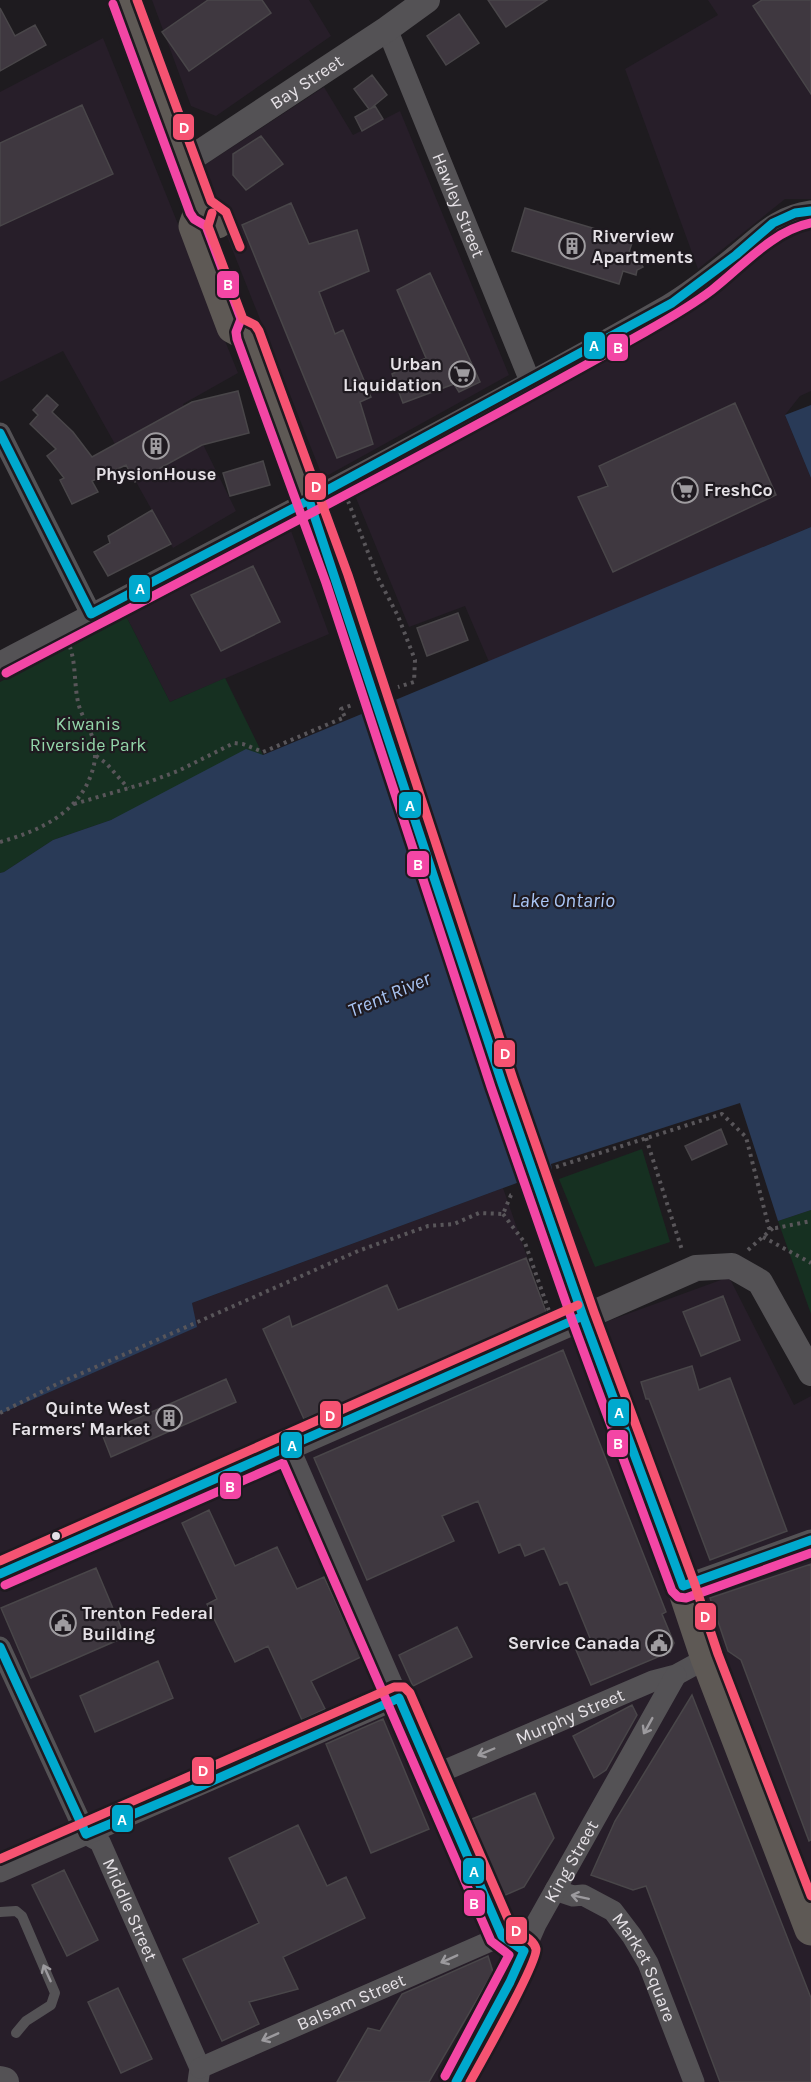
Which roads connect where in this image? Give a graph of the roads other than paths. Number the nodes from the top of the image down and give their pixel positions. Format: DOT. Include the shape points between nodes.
graph roads {
  1 [pos="124,0"];
  2 [pos="427,0"];
  3 [pos="387,29"];
  4 [pos="184,163"];
  5 [pos="811,210"];
  6 [pos="530,381"];
  7 [pos="0,433"];
  8 [pos="309,500"];
  9 [pos="91,614"];
  10 [pos="0,662"];
  11 [pos="569,1323"];
  12 [pos="811,1372"];
  13 [pos="289,1447"];
  14 [pos="811,1540"];
  15 [pos="0,1574"];
  16 [pos="683,1586"];
  17 [pos="0,1647"];
  18 [pos="707,1658"];
  19 [pos="676,1675"];
  20 [pos="399,1698"];
  21 [pos="434,1775"];
  22 [pos="86,1833"];
  23 [pos="0,1872"];
  24 [pos="555,1890"];
  25 [pos="0,1912"];
  26 [pos="811,1929"];
  27 [pos="502,1936"];
  28 [pos="524,1951"];
  29 [pos="16,2033"];
  30 [pos="199,2075"];
  31 [pos="456,2082"];
  32 [pos="694,2082"];
  1 -- 4 [label="main road"];
  2 -- 3 [label="street, Bay Street"];
  3 -- 4 [label="street, Bay Street"];
  3 -- 6 [label="street, Hawley Street"];
  4 -- 8 [label="main road" via="201,209 216,218 254,319 248,335"];
  5 -- 6 [label="street" via="773,223 672,303"];
  6 -- 8 [label="street"];
  7 -- 9 [label="street"];
  8 -- 9 [label="street"];
  8 -- 11 [label="main road" via="541,1196"];
  9 -- 10 [label="street"];
  11 -- 12 [label="street" via="696,1268 732,1266 760,1282"];
  11 -- 13 [label="street"];
  11 -- 16 [label="main road"];
  13 -- 15 [label="street"];
  13 -- 20 [label="street"];
  14 -- 16 [label="street"];
  16 -- 18 [label="main road"];
  17 -- 22 [label="street, Middle Street"];
  18 -- 19 [label="street, Murphy Street"];
  18 -- 26 [label="main road"];
  19 -- 21 [label="street, Murphy Street, one-way" via="653,1681"];
  19 -- 24 [label="street, King Street, one-way"];
  20 -- 21 [label="street"];
  20 -- 22 [label="street"];
  21 -- 27 [label="street"];
  22 -- 23 [label="street"];
  22 -- 30 [label="street, Middle Street" via="100,1842"];
  24 -- 28 [label="street, King Street"];
  32 -- 24 [label="street, Market Square, one-way" via="648,1963 632,1936 613,1911 583,1895"];
  29 -- 25 [label="lane, one-way" via="26,2020 51,2005 55,1993 22,1916 16,1911"];
  27 -- 28 [label="street"];
  27 -- 30 [label="street, Balsam Street, one-way"];
  28 -- 31 [label="street, King Street"];
}
